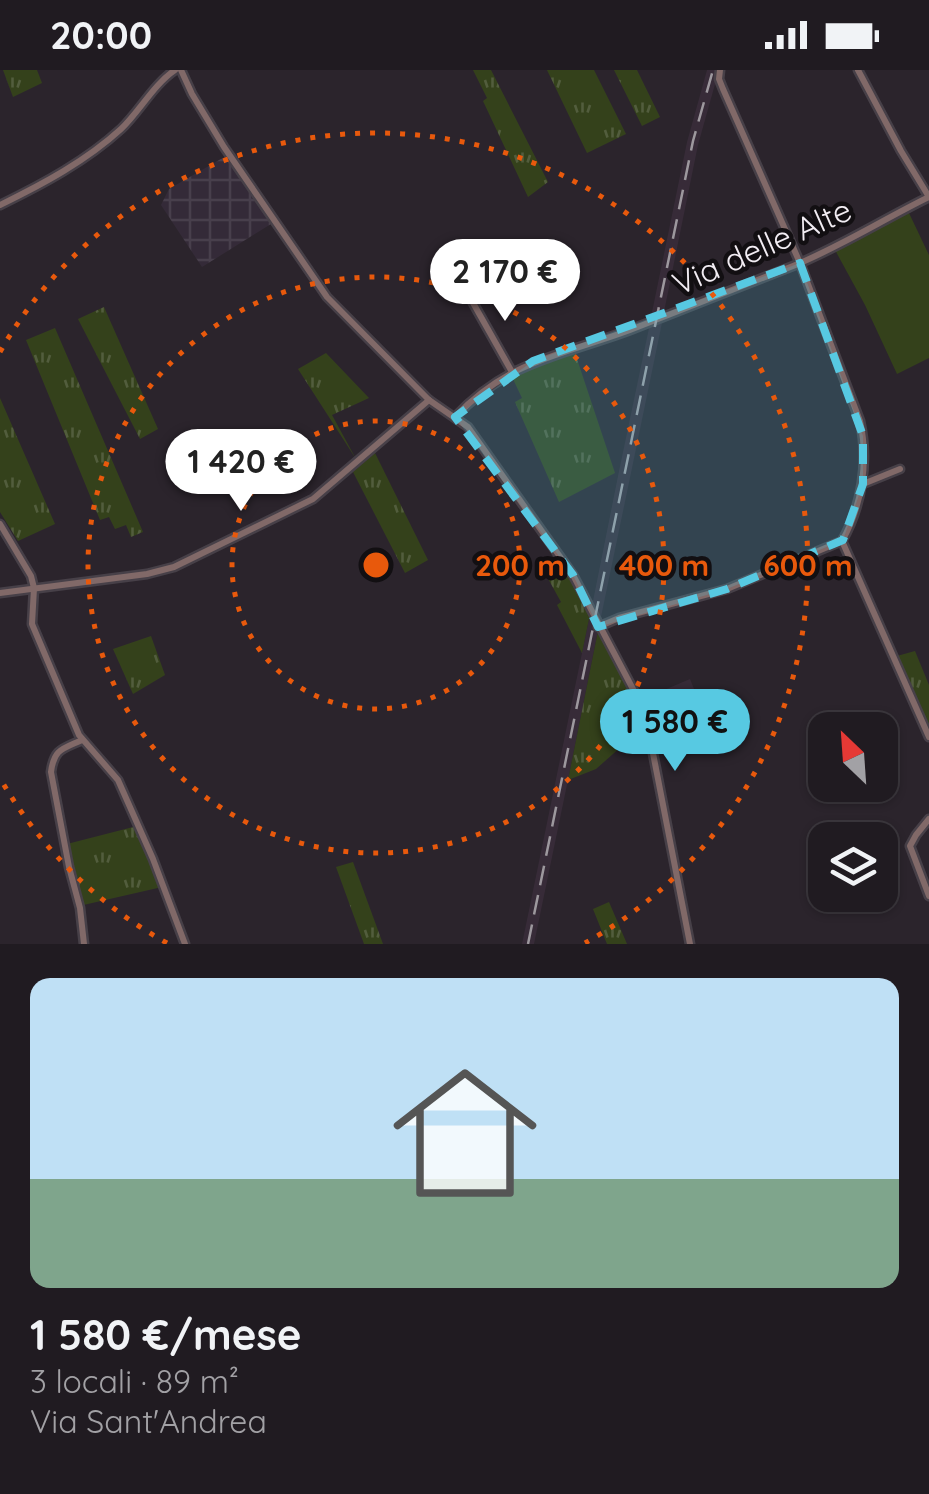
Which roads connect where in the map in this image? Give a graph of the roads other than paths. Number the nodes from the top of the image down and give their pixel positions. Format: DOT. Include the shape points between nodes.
graph roads {
  1 [pos="178,70"];
  2 [pos="720,70"];
  3 [pos="858,70"];
  4 [pos="929,197"];
  5 [pos="0,205"];
  6 [pos="800,263"];
  7 [pos="468,294"];
  8 [pos="512,372"];
  9 [pos="429,400"];
  10 [pos="455,417"];
  11 [pos="900,469"];
  12 [pos="863,484"];
  13 [pos="0,524"];
  14 [pos="842,541"];
  15 [pos="34,588"];
  16 [pos="0,593"];
  17 [pos="598,627"];
  18 [pos="929,737"];
  19 [pos="82,740"];
  20 [pos="929,819"];
  21 [pos="929,896"];
  22 [pos="84,944"];
  23 [pos="184,944"];
  24 [pos="690,944"];
  1 -- 5 [label="street" via="88,157"];
  1 -- 9 [label="street" via="327,298"];
  2 -- 6 [label="street"];
  3 -- 4 [label="street"];
  4 -- 6 [label="street, Via delle Alte"];
  6 -- 8 [label="street, Via delle Alte"];
  6 -- 12 [label="street" via="860,421"];
  7 -- 8 [label="street"];
  8 -- 10 [label="street, Via delle Alte"];
  9 -- 10 [label="street"];
  9 -- 15 [label="street" via="313,500 174,568"];
  10 -- 17 [label="street" via="573,576"];
  11 -- 12 [label="street"];
  12 -- 14 [label="street"];
  13 -- 15 [label="street"];
  14 -- 17 [label="street" via="727,589"];
  14 -- 18 [label="street"];
  15 -- 16 [label="street"];
  15 -- 19 [label="street" via="32,624"];
  17 -- 24 [label="street" via="645,712"];
  19 -- 22 [label="street" via="53,758 51,772"];
  19 -- 23 [label="street" via="118,780"];
  20 -- 21 [label="street" via="910,846"];
}
